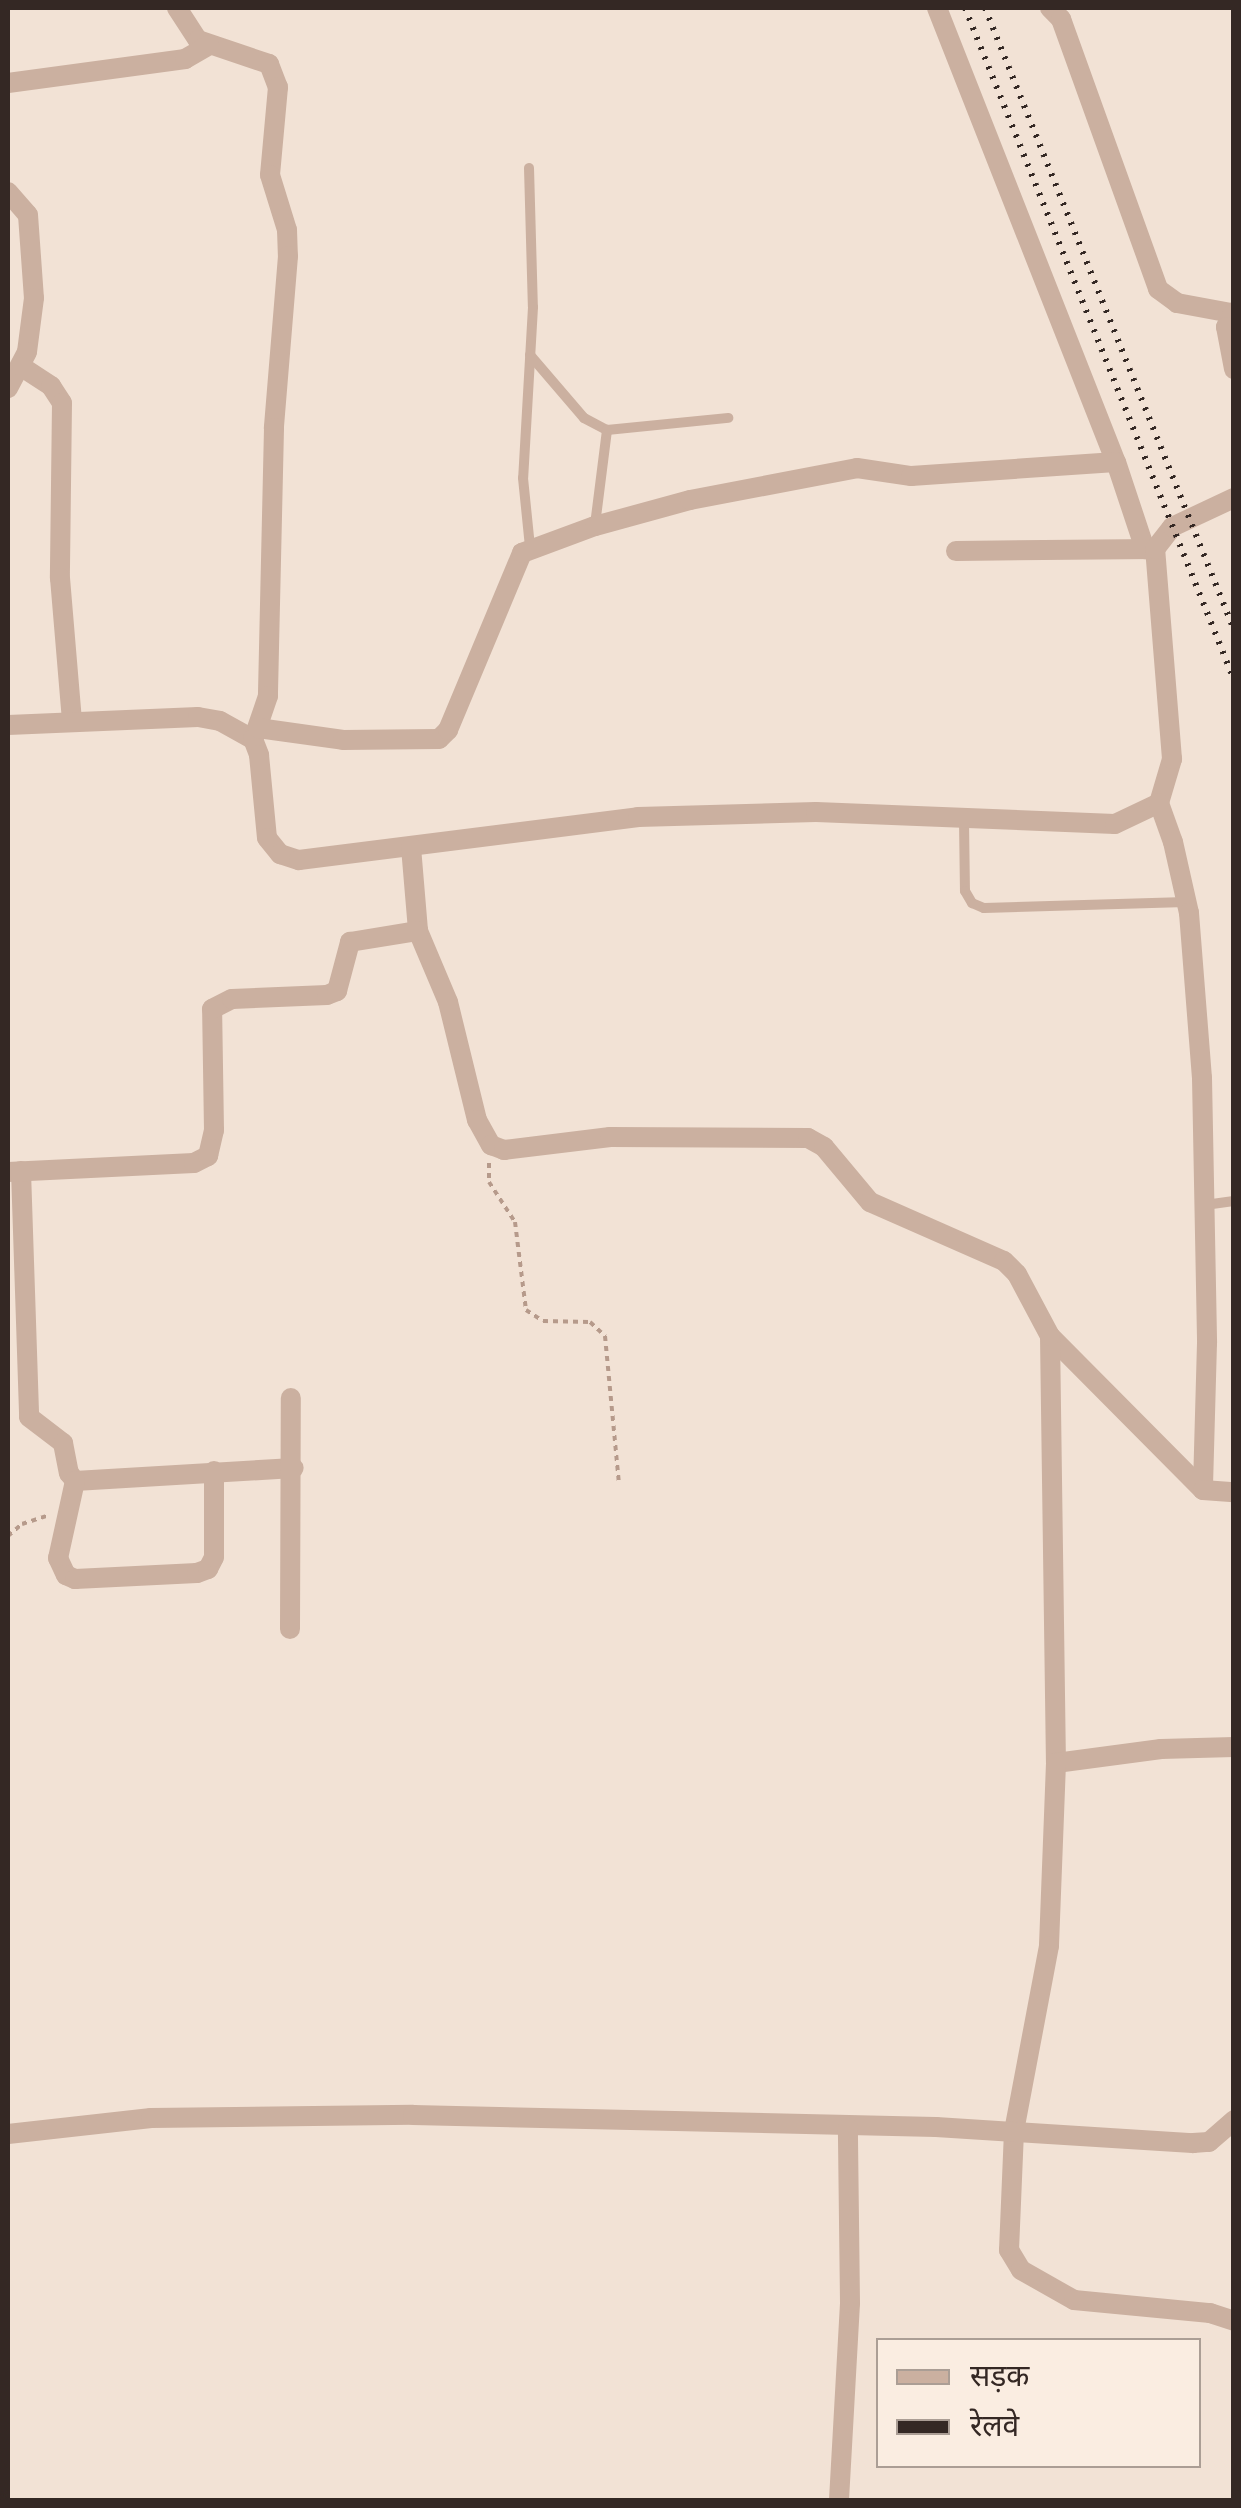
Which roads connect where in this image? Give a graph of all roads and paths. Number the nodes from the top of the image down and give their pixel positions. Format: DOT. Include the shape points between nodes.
graph roads {
  1 [pos="177,8"];
  2 [pos="937,8"];
  3 [pos="1050,8"];
  4 [pos="208,45"];
  5 [pos="8,83"];
  6 [pos="529,168"];
  7 [pos="8,192"];
  8 [pos="1232,312"];
  9 [pos="530,355"];
  10 [pos="22,367"];
  11 [pos="1234,369"];
  12 [pos="8,388"];
  13 [pos="728,418"];
  14 [pos="607,430"];
  15 [pos="1116,462"];
  16 [pos="1234,498"];
  17 [pos="594,526"];
  18 [pos="530,547"];
  19 [pos="1150,549"];
  20 [pos="956,551"];
  21 [pos="72,720"];
  22 [pos="8,725"];
  23 [pos="255,734"];
  24 [pos="1159,803"];
  25 [pos="964,821"];
  26 [pos="411,847"];
  27 [pos="1186,902"];
  28 [pos="418,931"];
  29 [pos="490,1145"];
  30 [pos="14,1171"];
  31 [pos="1234,1201"];
  32 [pos="1204,1206"];
  33 [pos="1050,1336"];
  34 [pos="291,1398"];
  35 [pos="294,1468"];
  36 [pos="214,1471"];
  37 [pos="75,1481"];
  38 [pos="619,1484"];
  39 [pos="1203,1490"];
  40 [pos="1234,1492"];
  41 [pos="69,1509"];
  42 [pos="8,1536"];
  43 [pos="290,1629"];
  44 [pos="1234,1746"];
  45 [pos="1056,1763"];
  46 [pos="1234,2120"];
  47 [pos="848,2128"];
  48 [pos="1014,2131"];
  49 [pos="8,2134"];
  50 [pos="1232,2318"];
  51 [pos="839,2500"];
  1 -- 4 [label="street"];
  2 -- 15 [label="street"];
  3 -- 8 [label="street" via="1061,19 1158,289 1177,303"];
  4 -- 5 [label="street" via="186,59"];
  4 -- 23 [label="street" via="269,64 278,87 270,176 288,256 274,428 268,696"];
  6 -- 9 [label="lane"];
  7 -- 10 [label="street" via="30,227 34,298"];
  8 -- 11 [label="street" via="1226,327"];
  9 -- 14 [label="lane" via="584,418"];
  9 -- 18 [label="lane" via="522,478"];
  10 -- 12 [label="street"];
  10 -- 21 [label="street" via="51,386 62,403 60,578"];
  13 -- 14 [label="lane"];
  14 -- 17 [label="lane"];
  15 -- 17 [label="street" via="911,476 857,468"];
  15 -- 19 [label="street"];
  16 -- 19 [label="street" via="1172,526"];
  17 -- 18 [label="street"];
  18 -- 23 [label="street" via="517,561 439,740"];
  19 -- 20 [label="street"];
  19 -- 24 [label="street" via="1172,759"];
  21 -- 22 [label="street"];
  21 -- 23 [label="street" via="198,717"];
  23 -- 26 [label="street" via="267,838 280,854 299,860"];
  24 -- 25 [label="street" via="1115,824"];
  24 -- 27 [label="street"];
  25 -- 26 [label="street" via="816,812 638,817"];
  25 -- 27 [label="lane" via="965,891 984,908"];
  26 -- 28 [label="street"];
  27 -- 32 [label="street" via="1202,1078"];
  28 -- 29 [label="street" via="448,1002 476,1120"];
  28 -- 30 [label="street" via="350,942 337,991 327,995 232,999 212,1010 214,1130 208,1156 194,1163"];
  29 -- 33 [label="street" via="504,1150 610,1137 808,1138 824,1147 870,1202 1004,1260"];
  29 -- 38 [label="path" via="489,1182 515,1222 526,1310 543,1321 590,1322 605,1336"];
  30 -- 37 [label="street" via="28,1417 63,1444"];
  31 -- 32 [label="lane"];
  32 -- 39 [label="street"];
  33 -- 39 [label="street"];
  33 -- 45 [label="street"];
  34 -- 35 [label="street"];
  35 -- 36 [label="street"];
  35 -- 43 [label="street"];
  36 -- 37 [label="street"];
  36 -- 41 [label="street" via="214,1556 197,1573 74,1579 58,1558"];
  37 -- 41 [label="street"];
  39 -- 40 [label="street"];
  41 -- 42 [label="path" via="22,1524"];
  44 -- 45 [label="street"];
  45 -- 48 [label="street" via="1049,1946"];
  46 -- 48 [label="street" via="1209,2142"];
  47 -- 48 [label="street"];
  47 -- 49 [label="street" via="413,2115 151,2118"];
  47 -- 51 [label="street" via="850,2303"];
  48 -- 50 [label="street" via="1009,2250 1021,2270 1074,2300"];
}
